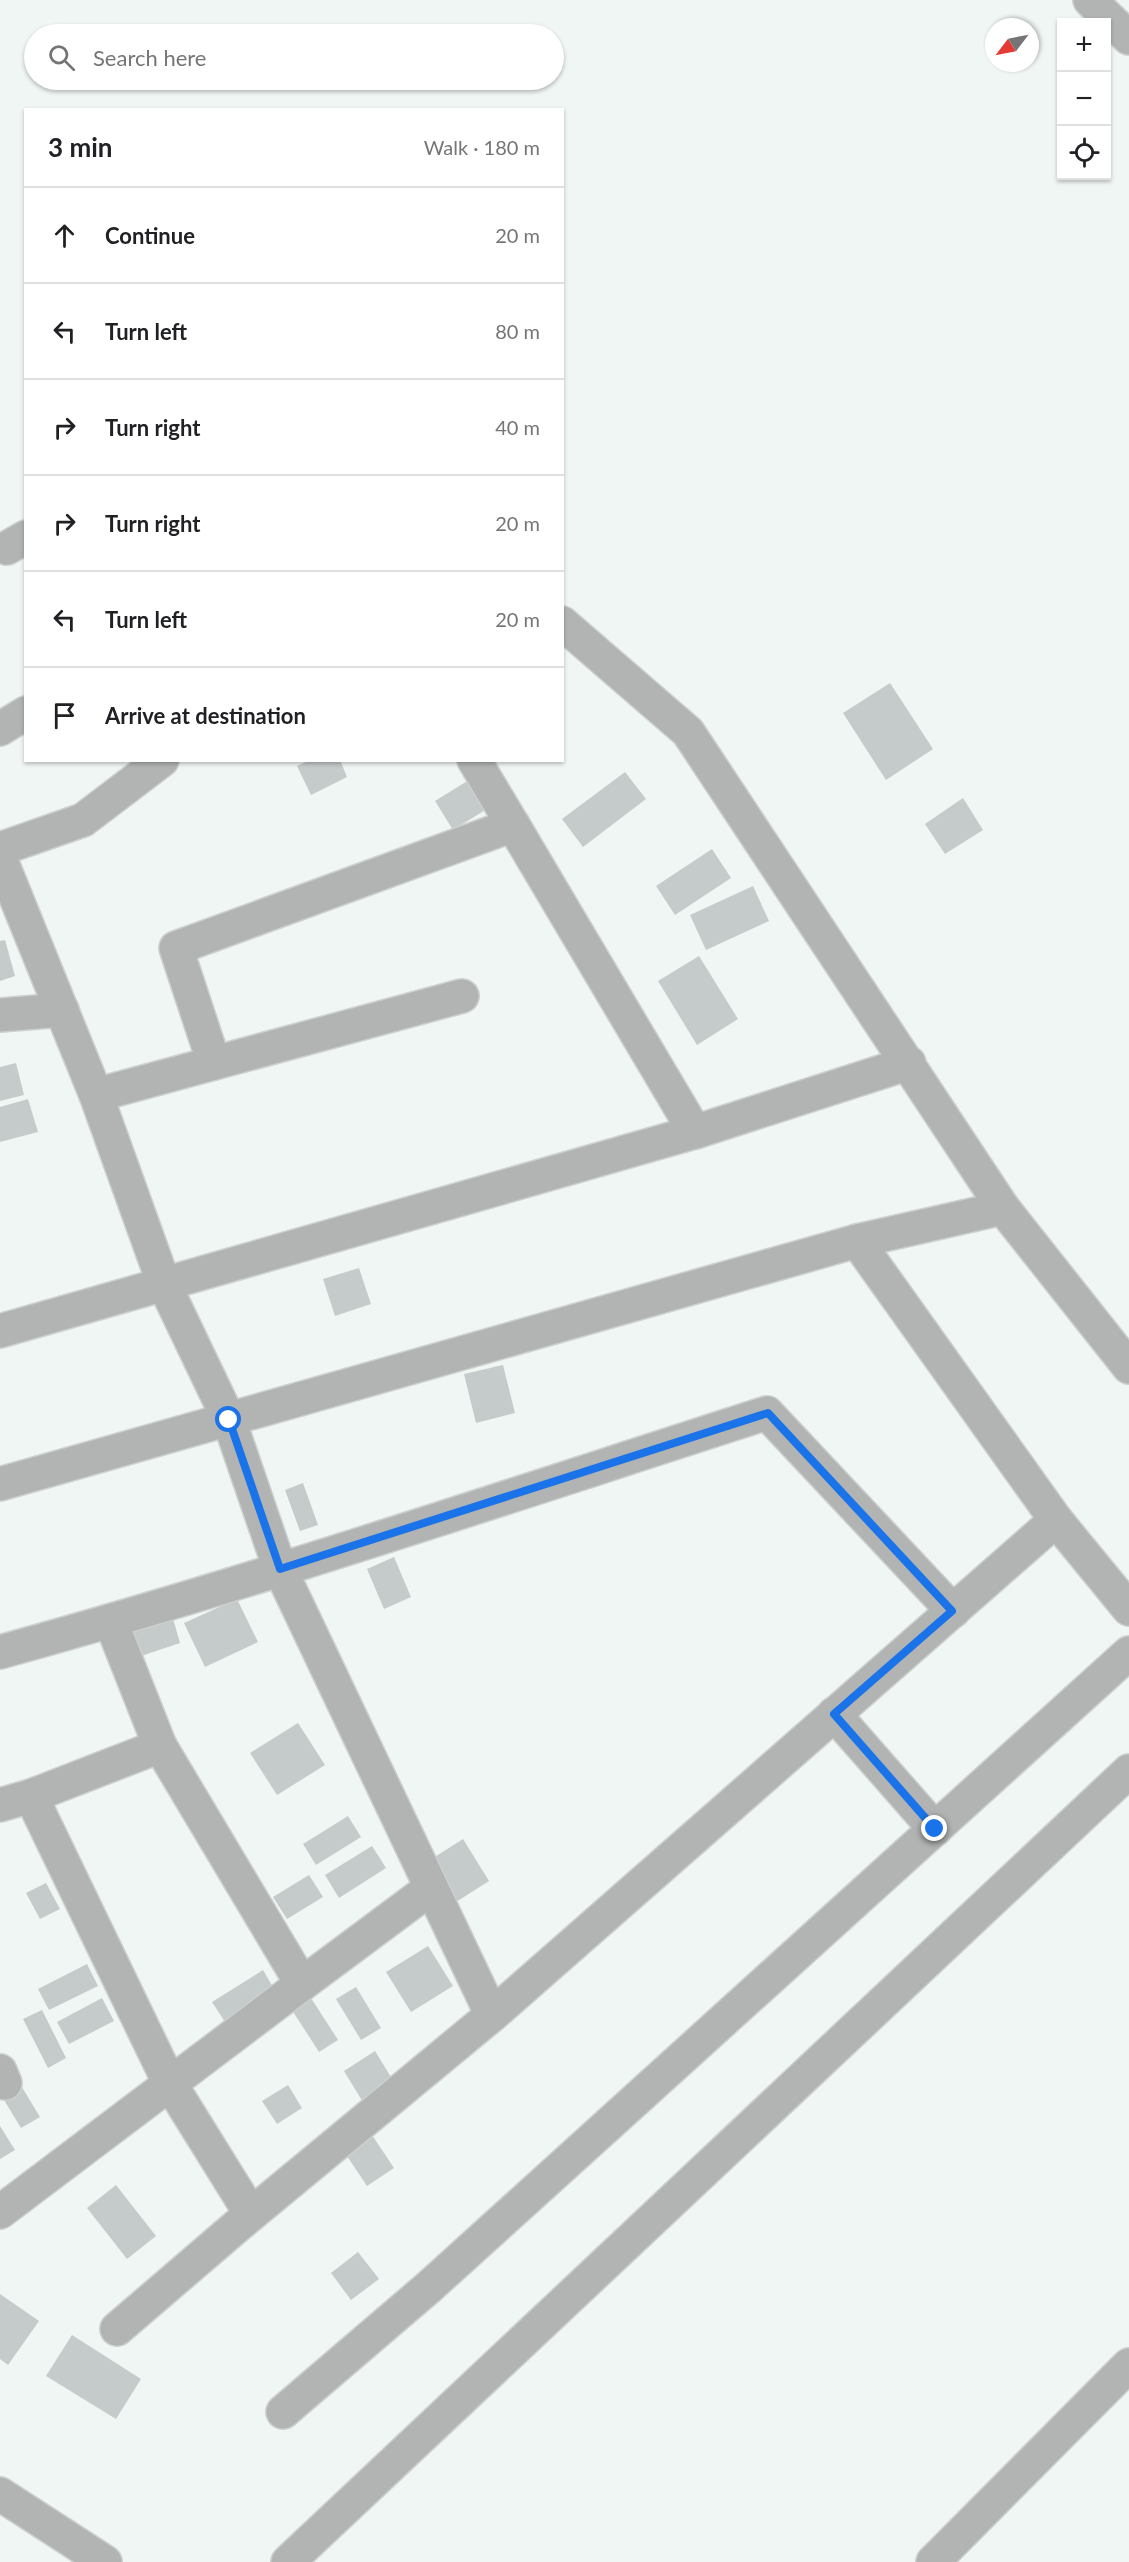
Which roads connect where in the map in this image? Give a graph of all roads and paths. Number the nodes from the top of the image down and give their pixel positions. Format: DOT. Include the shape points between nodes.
graph roads {
  1 [pos="1090,0"];
  2 [pos="1129,38"];
  3 [pos="564,625"];
  4 [pos="24,714"];
  5 [pos="0,729"];
  6 [pos="159,762"];
  7 [pos="475,762"];
  8 [pos="513,825"];
  9 [pos="0,849"];
  10 [pos="0,858"];
  11 [pos="462,996"];
  12 [pos="62,1010"];
  13 [pos="0,1015"];
  14 [pos="214,1063"];
  15 [pos="909,1064"];
  16 [pos="96,1095"];
  17 [pos="695,1132"];
  18 [pos="1003,1208"];
  19 [pos="858,1241"];
  20 [pos="164,1284"];
  21 [pos="0,1331"];
  22 [pos="1129,1367"];
  23 [pos="229,1420"];
  24 [pos="0,1485"];
  25 [pos="1056,1520"];
  26 [pos="280,1569"];
  27 [pos="1129,1609"];
  28 [pos="952,1611"];
  29 [pos="111,1622"];
  30 [pos="0,1652"];
  31 [pos="1129,1653"];
  32 [pos="834,1714"];
  33 [pos="160,1746"];
  34 [pos="1129,1771"];
  35 [pos="31,1796"];
  36 [pos="0,1805"];
  37 [pos="935,1829"];
  38 [pos="431,1888"];
  39 [pos="302,1984"];
  40 [pos="492,2015"];
  41 [pos="169,2082"];
  42 [pos="0,2212"];
  43 [pos="251,2214"];
  44 [pos="117,2329"];
  45 [pos="1129,2365"];
  46 [pos="283,2412"];
  47 [pos="0,2494"];
  48 [pos="105,2562"];
  49 [pos="288,2562"];
  50 [pos="933,2562"];
  1 -- 2 [label="lane"];
  3 -- 15 [label="lane" via="688,732"];
  4 -- 5 [label="lane"];
  6 -- 9 [label="lane" via="83,820"];
  7 -- 8 [label="lane"];
  8 -- 14 [label="lane" via="176,948"];
  8 -- 17 [label="lane"];
  10 -- 12 [label="lane"];
  11 -- 14 [label="lane"];
  12 -- 13 [label="lane"];
  12 -- 16 [label="lane"];
  14 -- 16 [label="lane"];
  15 -- 17 [label="lane"];
  15 -- 18 [label="lane"];
  16 -- 20 [label="lane"];
  17 -- 20 [label="lane"];
  18 -- 19 [label="lane"];
  18 -- 22 [label="lane"];
  19 -- 23 [label="lane"];
  19 -- 25 [label="lane"];
  20 -- 21 [label="lane"];
  20 -- 23 [label="lane"];
  23 -- 24 [label="lane"];
  23 -- 26 [label="lane"];
  25 -- 27 [label="lane"];
  25 -- 28 [label="lane"];
  26 -- 28 [label="lane" via="768,1413"];
  26 -- 29 [label="lane"];
  26 -- 38 [label="lane"];
  28 -- 32 [label="lane"];
  29 -- 30 [label="lane"];
  29 -- 33 [label="lane"];
  31 -- 37 [label="lane"];
  32 -- 37 [label="lane"];
  32 -- 40 [label="lane"];
  33 -- 35 [label="lane"];
  33 -- 39 [label="lane"];
  34 -- 49 [label="lane"];
  35 -- 36 [label="lane"];
  35 -- 41 [label="lane"];
  37 -- 46 [label="lane" via="429,2287"];
  38 -- 39 [label="lane"];
  38 -- 40 [label="lane"];
  39 -- 41 [label="lane"];
  40 -- 43 [label="lane"];
  41 -- 42 [label="lane"];
  41 -- 43 [label="lane"];
  43 -- 44 [label="lane"];
  45 -- 50 [label="lane"];
  47 -- 48 [label="lane"];
}
